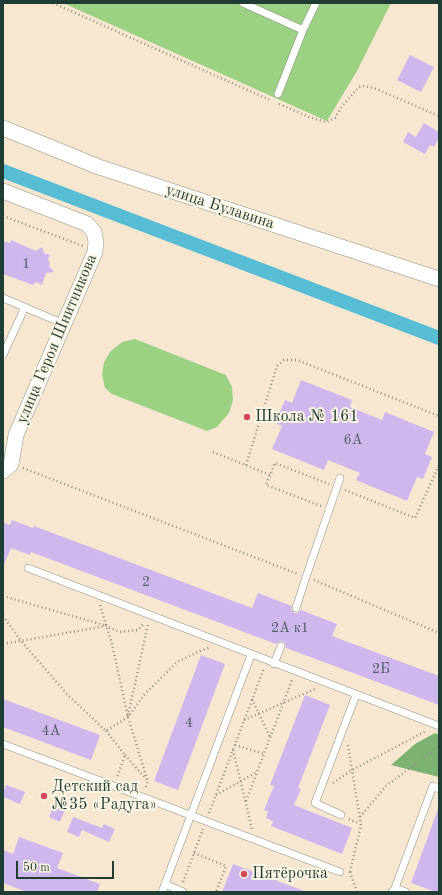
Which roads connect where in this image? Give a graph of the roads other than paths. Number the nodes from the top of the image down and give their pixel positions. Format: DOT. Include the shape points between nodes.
graph roads {
  1 [pos="243,3"];
  2 [pos="316,3"];
  3 [pos="303,30"];
  4 [pos="278,94"];
  5 [pos="3,128"];
  6 [pos="3,191"];
  7 [pos="439,279"];
  8 [pos="3,298"];
  9 [pos="25,307"];
  10 [pos="64,324"];
  11 [pos="3,355"];
  12 [pos="7,467"];
  13 [pos="340,478"];
  14 [pos="28,568"];
  15 [pos="296,608"];
  16 [pos="281,646"];
  17 [pos="250,655"];
  18 [pos="274,664"];
  19 [pos="356,695"];
  20 [pos="438,726"];
  21 [pos="3,744"];
  22 [pos="439,789"];
  23 [pos="340,815"];
  24 [pos="191,816"];
  25 [pos="340,872"];
  26 [pos="165,884"];
  27 [pos="394,890"];
  28 [pos="181,891"];
  29 [pos="162,892"];
  30 [pos="406,892"];
  1 -- 3 [label="lane"];
  2 -- 3 [label="lane"];
  3 -- 4 [label="lane"];
  5 -- 7 [label="street, улица Булавина" via="99,167"];
  6 -- 10 [label="street, улица Героя Шнитникова" via="87,224 94,232 95,252"];
  8 -- 9 [label="lane"];
  9 -- 10 [label="lane"];
  9 -- 11 [label="lane"];
  10 -- 12 [label="street, улица Героя Шнитникова" via="16,435"];
  13 -- 15 [label="lane"];
  14 -- 17 [label="lane"];
  16 -- 18 [label="lane"];
  17 -- 18 [label="lane"];
  17 -- 24 [label="lane"];
  18 -- 19 [label="lane"];
  19 -- 20 [label="lane"];
  19 -- 23 [label="lane" via="315,803"];
  21 -- 24 [label="lane"];
  22 -- 27 [label="lane" via="433,786"];
  24 -- 25 [label="lane"];
  24 -- 26 [label="lane"];
  26 -- 28 [label="lane"];
  26 -- 29 [label="lane"];
  27 -- 30 [label="lane"];
}
